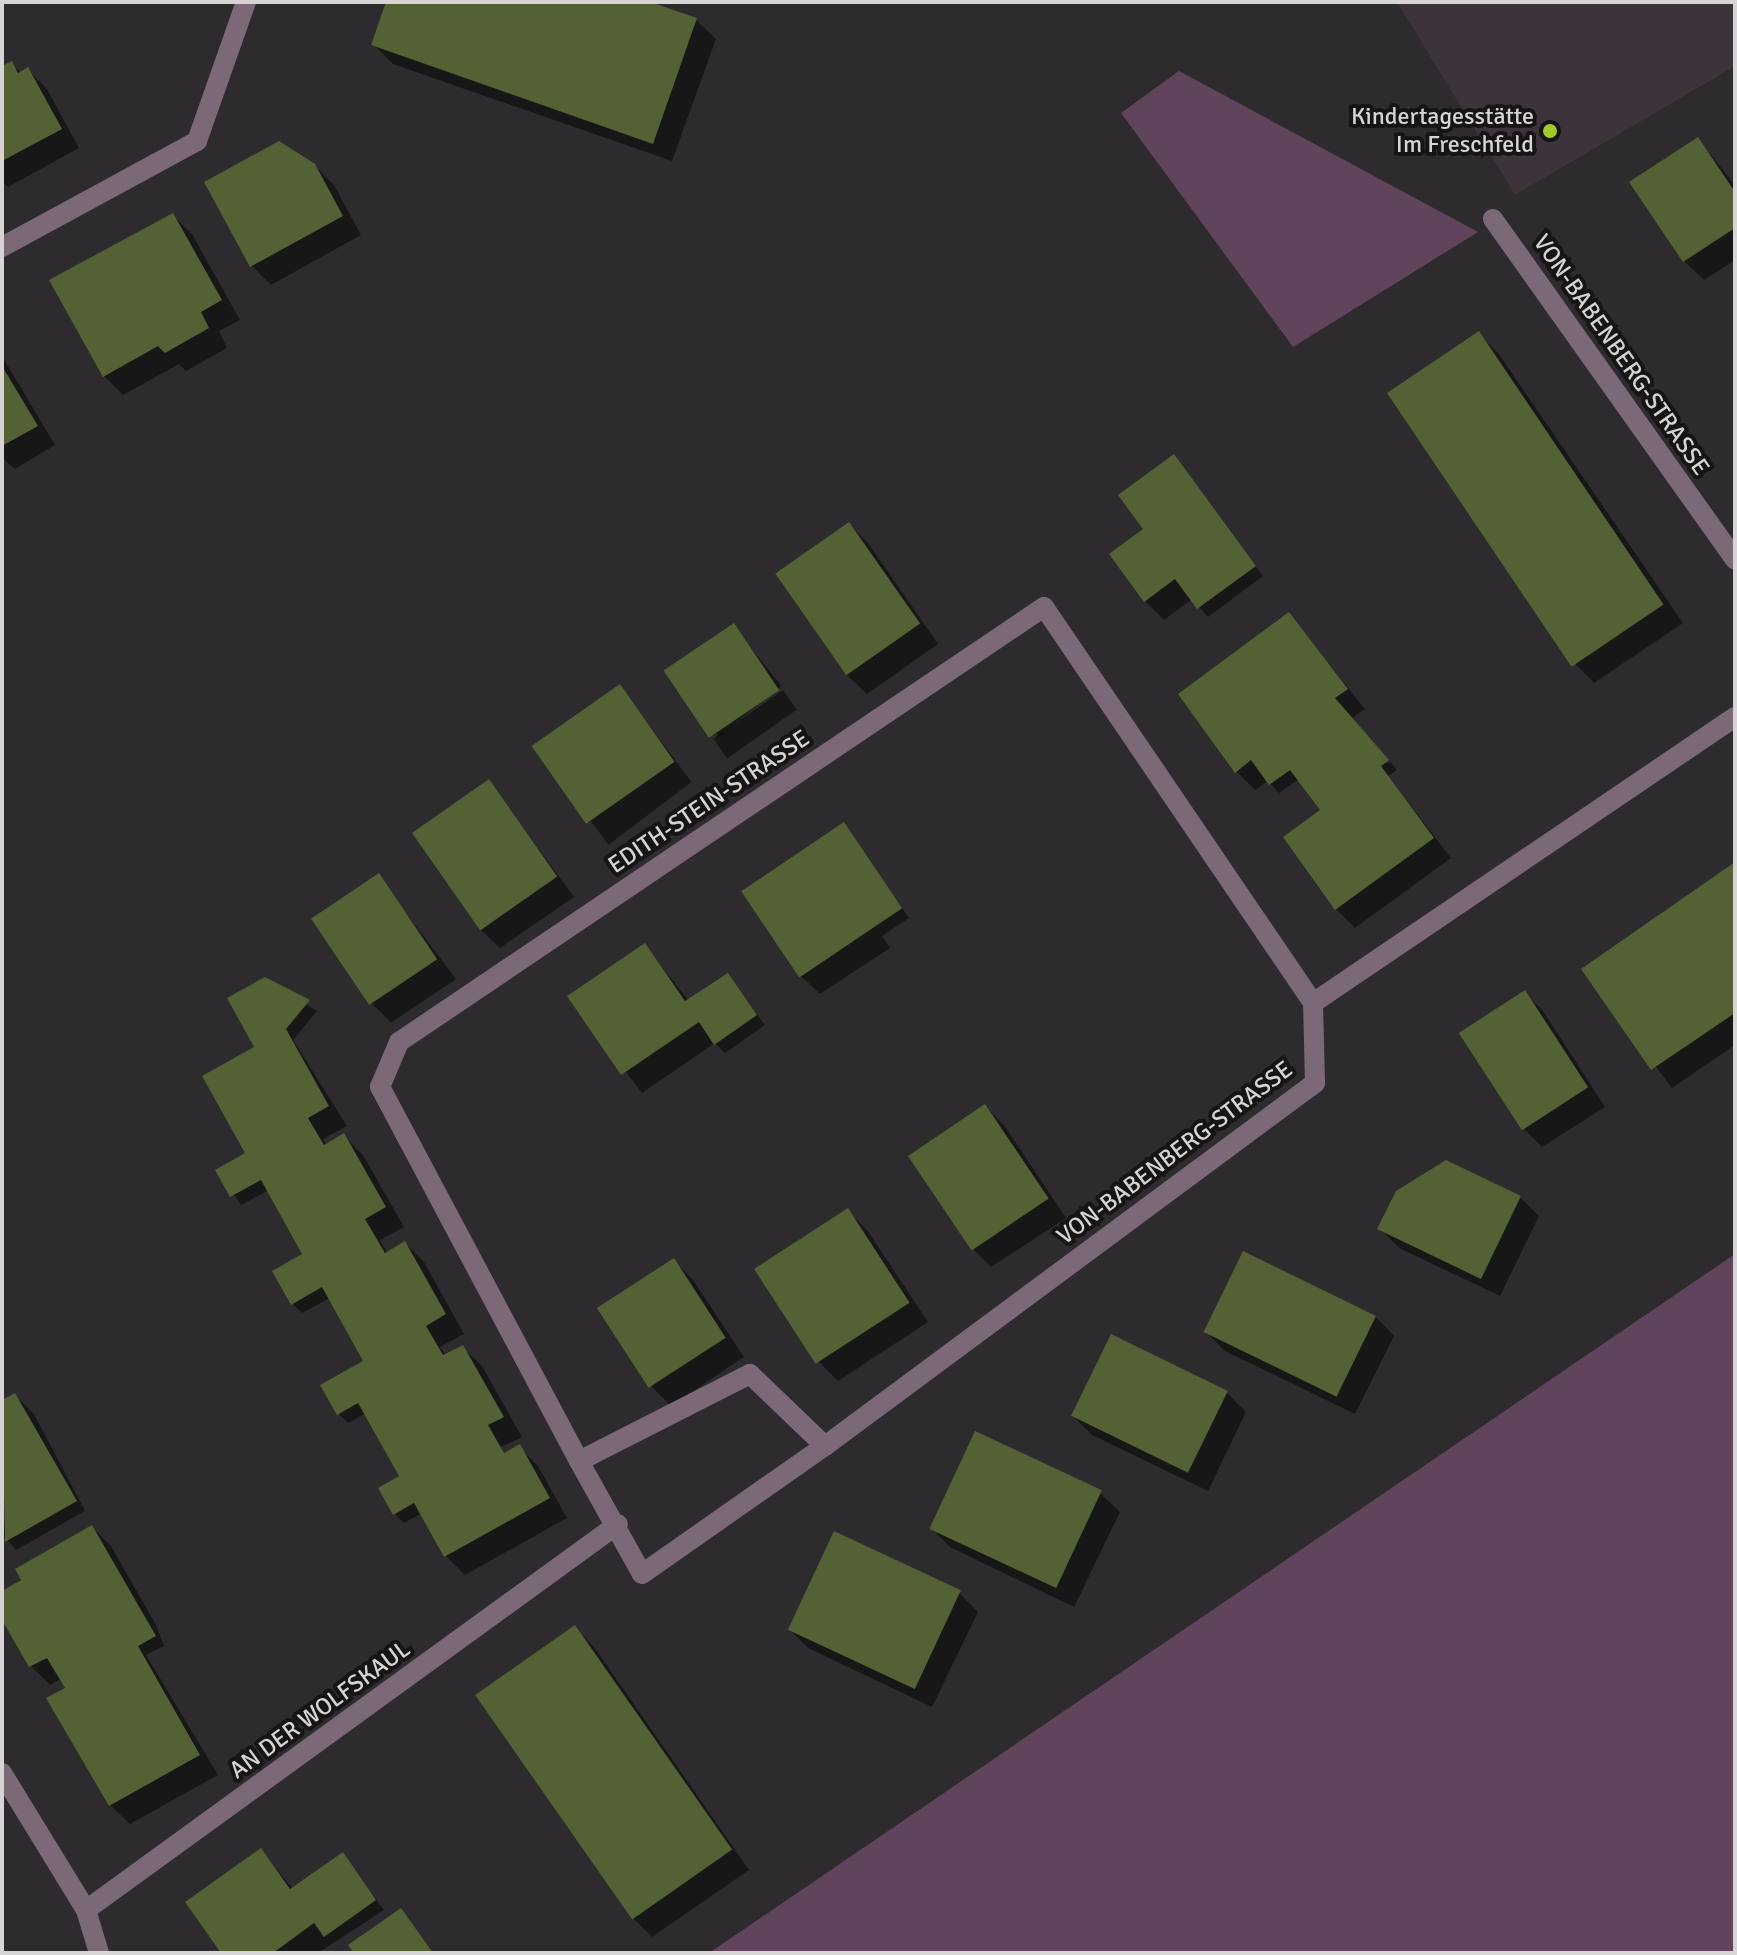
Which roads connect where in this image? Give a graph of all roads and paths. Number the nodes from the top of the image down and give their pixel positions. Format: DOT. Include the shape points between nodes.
graph roads {
  1 [pos="246,2"];
  2 [pos="1493,219"];
  3 [pos="2,247"];
  4 [pos="1735,560"];
  5 [pos="1735,717"];
  6 [pos="1313,1003"];
  7 [pos="825,1446"];
  8 [pos="579,1461"];
  9 [pos="618,1524"];
  10 [pos="2,1773"];
  11 [pos="86,1910"];
  12 [pos="99,1953"];
  1 -- 3 [label="street" via="197,141"];
  2 -- 4 [label="street, VON-BABENBERG-STRASSE"];
  5 -- 6 [label="street"];
  6 -- 7 [label="street, VON-BABENBERG-STRASSE" via="1315,1083"];
  6 -- 8 [label="street, EDITH-STEIN-STRASSE" via="1044,607 399,1042 380,1087"];
  7 -- 8 [label="street" via="750,1374"];
  7 -- 9 [label="street, VON-BABENBERG-STRASSE" via="642,1574"];
  8 -- 9 [label="street, VON-BABENBERG-STRASSE"];
  9 -- 11 [label="street, AN DER WOLFSKAUL"];
  10 -- 11 [label="street"];
  11 -- 12 [label="street"];
}
